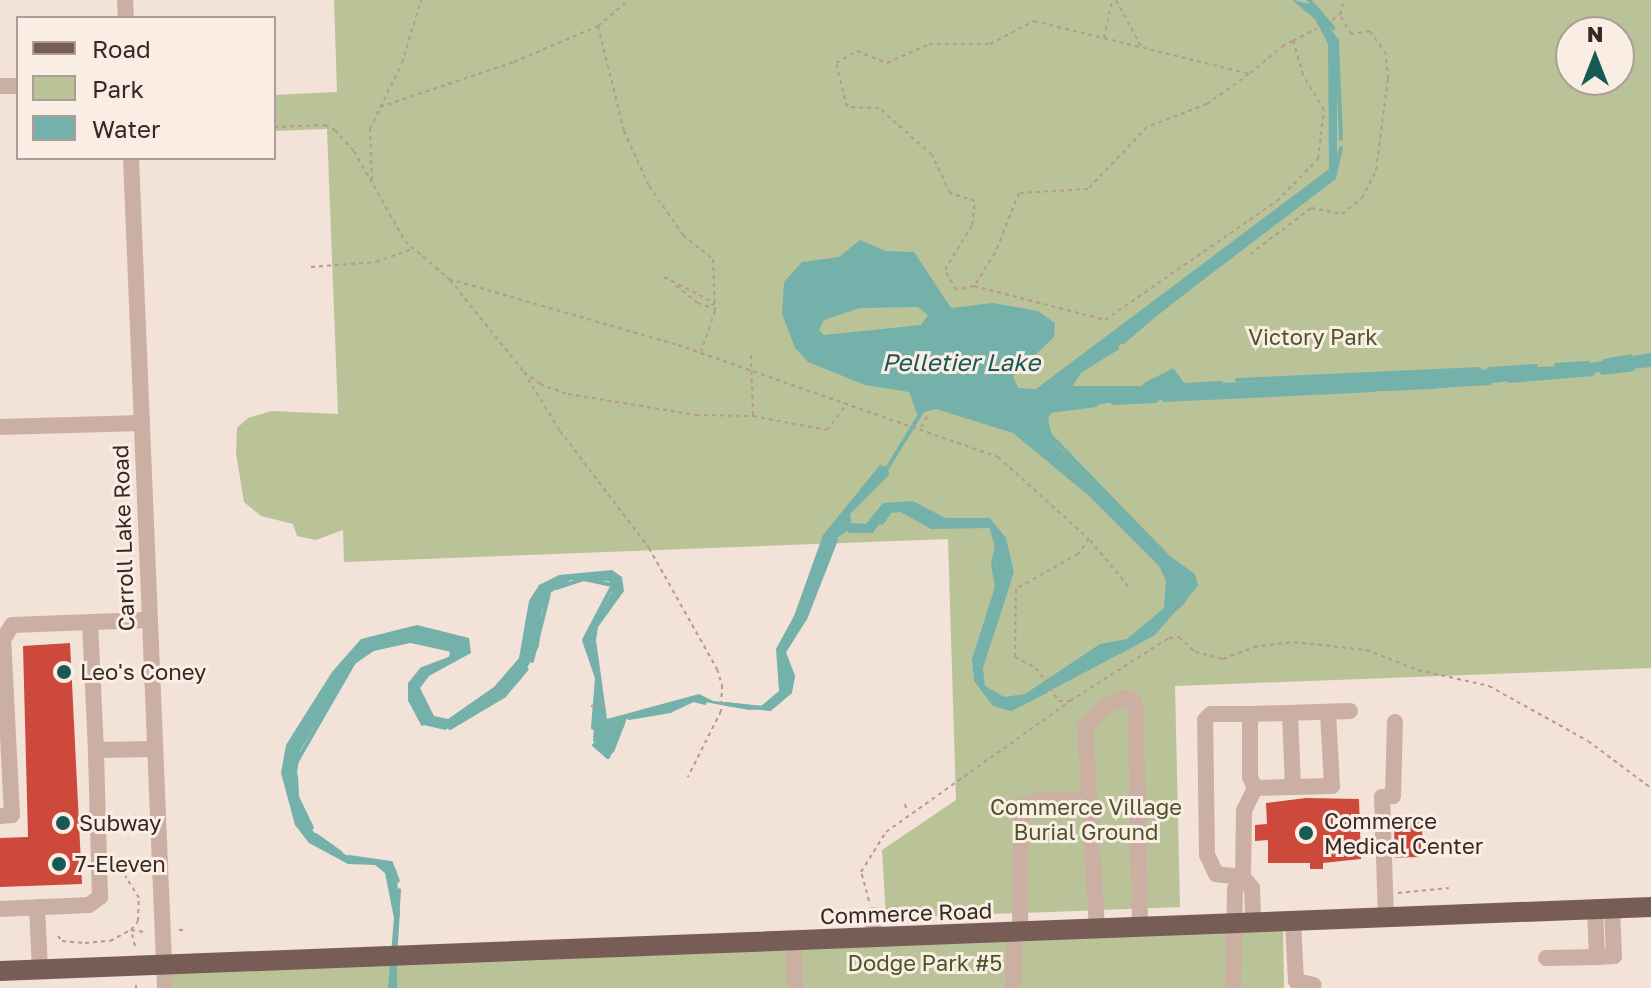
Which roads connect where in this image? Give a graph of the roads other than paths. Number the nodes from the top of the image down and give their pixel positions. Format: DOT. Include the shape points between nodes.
graph roads {
  1 [pos="131,160"];
  2 [pos="142,423"];
  3 [pos="0,427"];
  4 [pos="147,620"];
  5 [pos="90,623"];
  6 [pos="2,669"];
  7 [pos="1350,711"];
  8 [pos="1328,712"];
  9 [pos="1290,713"];
  10 [pos="1250,714"];
  11 [pos="1395,722"];
  12 [pos="153,749"];
  13 [pos="96,750"];
  14 [pos="1293,787"];
  15 [pos="1255,788"];
  16 [pos="1088,800"];
  17 [pos="0,816"];
  18 [pos="1243,877"];
  19 [pos="37,907"];
  20 [pos="1651,907"];
  21 [pos="0,909"];
  22 [pos="1604,909"];
  23 [pos="873,915"];
  24 [pos="1386,918"];
  25 [pos="1293,922"];
  26 [pos="1243,923"];
  27 [pos="1140,928"];
  28 [pos="1097,929"];
  29 [pos="1018,932"];
  30 [pos="874,938"];
  31 [pos="794,941"];
  32 [pos="1546,958"];
  33 [pos="164,965"];
  34 [pos="40,970"];
  35 [pos="0,971"];
  36 [pos="1314,985"];
  37 [pos="165,988"];
  38 [pos="795,988"];
  39 [pos="1013,988"];
  40 [pos="1233,988"];
  1 -- 2 [label="street, Carroll Lake Road"];
  2 -- 3 [label="street"];
  2 -- 4 [label="street, Carroll Lake Road"];
  4 -- 5 [label="street"];
  4 -- 12 [label="street, Carroll Lake Road"];
  5 -- 6 [label="street" via="12,625 3,640"];
  5 -- 13 [label="street"];
  6 -- 17 [label="street" via="12,815"];
  7 -- 8 [label="street"];
  8 -- 9 [label="street"];
  8 -- 14 [label="street" via="1332,786"];
  9 -- 10 [label="street"];
  9 -- 14 [label="street"];
  10 -- 15 [label="street" via="1250,777"];
  10 -- 18 [label="street" via="1211,714 1205,720 1209,863 1216,874"];
  11 -- 24 [label="street" via="1393,796 1382,797"];
  12 -- 13 [label="street"];
  12 -- 33 [label="street, Carroll Lake Road"];
  13 -- 19 [label="street" via="100,897 89,905"];
  14 -- 15 [label="street"];
  15 -- 18 [label="street" via="1245,805"];
  16 -- 27 [label="street" via="1085,728 1103,707 1125,698 1133,701"];
  16 -- 28 [label="street"];
  16 -- 29 [label="street" via="1042,799 1021,806"];
  18 -- 26 [label="street" via="1252,888"];
  19 -- 21 [label="street"];
  19 -- 34 [label="street"];
  20 -- 22 [label="main road, Commerce Road"];
  22 -- 24 [label="main road, Commerce Road"];
  22 -- 32 [label="street" via="1614,956"];
  23 -- 30 [label="street"];
  24 -- 25 [label="main road, Commerce Road"];
  25 -- 26 [label="main road, Commerce Road"];
  25 -- 36 [label="street" via="1296,981"];
  26 -- 27 [label="main road, Commerce Road"];
  26 -- 40 [label="street"];
  27 -- 28 [label="main road, Commerce Road"];
  28 -- 29 [label="main road, Commerce Road"];
  29 -- 30 [label="main road, Commerce Road"];
  29 -- 39 [label="street"];
  30 -- 31 [label="main road, Commerce Road"];
  31 -- 33 [label="main road, Commerce Road"];
  31 -- 38 [label="street"];
  33 -- 34 [label="main road, Commerce Road"];
  33 -- 37 [label="street, Carroll Lake Road"];
  34 -- 35 [label="main road, Commerce Road"];
}
